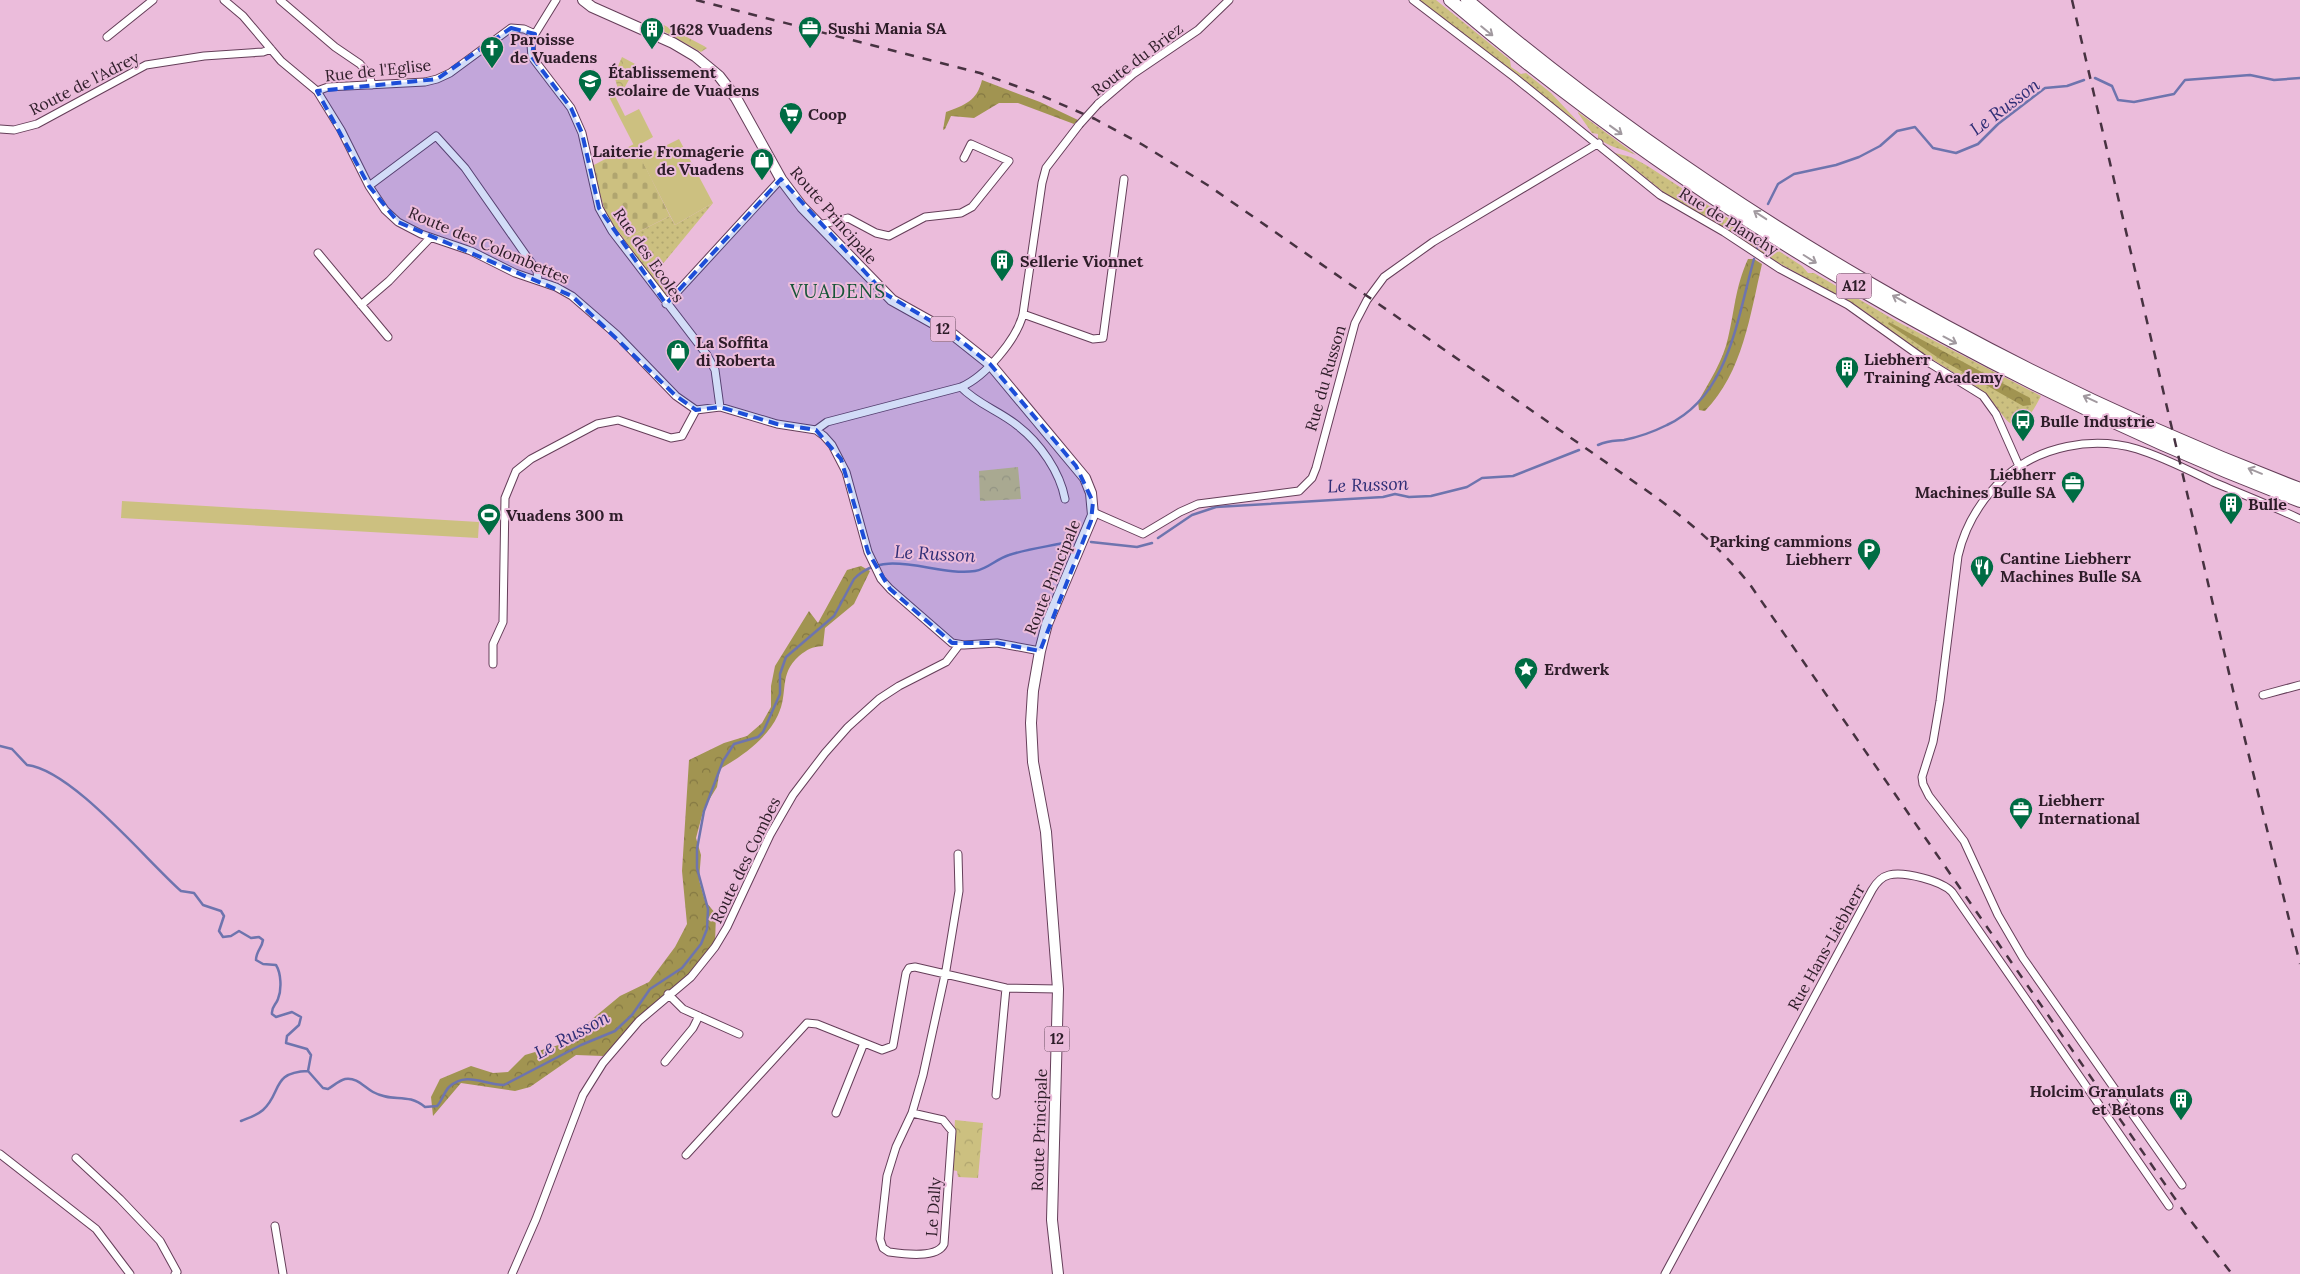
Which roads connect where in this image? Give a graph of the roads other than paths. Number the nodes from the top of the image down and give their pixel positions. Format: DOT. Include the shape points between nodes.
graph roads {
  1 [pos="153,0"];
  2 [pos="224,0"];
  3 [pos="280,0"];
  4 [pos="556,0"];
  5 [pos="583,0"];
  6 [pos="1229,0"];
  7 [pos="1413,0"];
  8 [pos="1450,0"];
  9 [pos="1467,0"];
  10 [pos="535,34"];
  11 [pos="107,37"];
  12 [pos="271,49"];
  13 [pos="372,85"];
  14 [pos="317,91"];
  15 [pos="0,129"];
  16 [pos="1599,143"];
  17 [pos="964,158"];
  18 [pos="781,179"];
  19 [pos="1124,179"];
  20 [pos="369,186"];
  21 [pos="819,225"];
  22 [pos="430,238"];
  23 [pos="318,253"];
  24 [pos="538,280"];
  25 [pos="666,304"];
  26 [pos="361,305"];
  27 [pos="1022,314"];
  28 [pos="388,337"];
  29 [pos="990,364"];
  30 [pos="961,387"];
  31 [pos="720,407"];
  32 [pos="696,410"];
  33 [pos="816,430"];
  34 [pos="2019,466"];
  35 [pos="2300,489"];
  36 [pos="1065,499"];
  37 [pos="2300,501"];
  38 [pos="1093,512"];
  39 [pos="2300,519"];
  40 [pos="959,645"];
  41 [pos="1040,651"];
  42 [pos="493,664"];
  43 [pos="2300,685"];
  44 [pos="2263,695"];
  45 [pos="958,854"];
  46 [pos="945,974"];
  47 [pos="1006,988"];
  48 [pos="1058,989"];
  49 [pos="668,994"];
  50 [pos="699,1016"];
  51 [pos="739,1034"];
  52 [pos="864,1043"];
  53 [pos="665,1062"];
  54 [pos="996,1095"];
  55 [pos="836,1113"];
  56 [pos="912,1113"];
  57 [pos="0,1154"];
  58 [pos="686,1155"];
  59 [pos="76,1158"];
  60 [pos="2182,1185"];
  61 [pos="2170,1206"];
  62 [pos="275,1226"];
  63 [pos="130,1274"];
  64 [pos="175,1274"];
  65 [pos="283,1274"];
  66 [pos="512,1274"];
  67 [pos="1058,1274"];
  68 [pos="1665,1274"];
  1 -- 11 [label="street"];
  2 -- 12 [label="street, Route des Colombettes" via="249,21"];
  3 -- 13 [label="street" via="360,64"];
  4 -- 10 [label="street"];
  5 -- 18 [label="main road, Route Principale / 12" via="673,43 704,62 733,94"];
  6 -- 27 [label="street, Route du Briez, bridge" via="1198,30 1133,74 1098,104 1046,168"];
  7 -- 16 [label="street, Rue de Planchy"];
  8 -- 37 [label="highway, A12, one-way" via="1558,87 1670,168 1878,300 2075,404 2184,454"];
  35 -- 9 [label="highway, A12, one-way" via="2196,447 2080,394 1855,274 1641,134"];
  10 -- 13 [label="street, Rue de l'Eglise" via="511,28 437,79"];
  10 -- 25 [label="street, Rue des Ecoles" via="531,45 532,57 571,108 582,133 599,208"];
  12 -- 14 [label="street, Route des Colombettes"];
  12 -- 15 [label="street, Route de l'Adrey" via="146,65 37,124 14,130"];
  13 -- 14 [label="street, Rue de l'Eglise" via="328,87"];
  14 -- 20 [label="street, Route des Colombettes"];
  16 -- 34 [label="street, Rue de Planchy" via="1660,195 1780,269 1848,305 1982,396 1996,414"];
  16 -- 38 [label="street, Rue du Russon" via="1433,242 1384,277 1355,323 1316,468 1312,478 1299,491 1198,504 1143,534"];
  17 -- 21 [label="street" via="971,144 1009,160 965,212 925,217 889,236 848,218"];
  18 -- 21 [label="main road, Route Principale / 12"];
  18 -- 25 [label="street"];
  19 -- 27 [label="street" via="1103,338 1093,339"];
  20 -- 22 [label="street, Route des Colombettes" via="390,215 407,228"];
  20 -- 24 [label="street" via="436,136 465,168 537,271"];
  21 -- 29 [label="main road, Route Principale / 12" via="892,300 951,333"];
  22 -- 24 [label="street, Route des Colombettes" via="458,246"];
  22 -- 26 [label="street"];
  23 -- 26 [label="street"];
  24 -- 32 [label="street, Route des Colombettes" via="564,291 588,308 676,396"];
  25 -- 31 [label="street, Rue des Ecoles" via="707,355 715,370"];
  26 -- 28 [label="street"];
  27 -- 29 [label="street, Route du Briez" via="1020,327 1012,340"];
  29 -- 30 [label="street, Route du Briez"];
  29 -- 38 [label="main road, Route Principale / 12" via="1084,478 1091,493"];
  30 -- 33 [label="street" via="828,422"];
  30 -- 36 [label="street" via="1027,435 1055,470"];
  31 -- 32 [label="street"];
  31 -- 33 [label="street" via="777,424"];
  32 -- 42 [label="street" via="682,436 671,438 618,420 597,424 531,459 516,471 505,498 503,622 493,644"];
  33 -- 40 [label="street" via="832,445 846,472 876,572 942,637"];
  34 -- 39 [label="street" via="2045,453 2070,446 2096,443 2121,446 2157,457"];
  34 -- 60 [label="street" via="1984,499 1962,541 1956,564 1940,701 1922,782 1967,845 2022,958"];
  38 -- 41 [label="main road, Route Principale / 12" via="1047,624"];
  40 -- 41 [label="street" via="997,642"];
  40 -- 49 [label="street, Route des Combes" via="946,662 879,699 825,753 793,795 770,835 722,937 702,966"];
  41 -- 48 [label="main road, Route Principale / 12" via="1033,691 1033,762 1047,849"];
  43 -- 44 [label="street"];
  45 -- 46 [label="street, Le Dally" via="959,891"];
  46 -- 47 [label="street"];
  46 -- 52 [label="street" via="909,968 895,1043 885,1050"];
  46 -- 56 [label="street, Le Dally"];
  47 -- 48 [label="street"];
  47 -- 54 [label="street"];
  48 -- 67 [label="main road, Route Principale / 12" via="1052,1220"];
  49 -- 50 [label="street" via="683,1009"];
  49 -- 66 [label="street, Route des Combes" via="626,1036 586,1089"];
  50 -- 51 [label="street"];
  50 -- 53 [label="street"];
  52 -- 55 [label="street"];
  52 -- 58 [label="street" via="812,1022 804,1025"];
  56 -- 56 [label="street, Le Dally" via="896,1146 887,1176 880,1242 889,1252 934,1253 944,1244 952,1131 943,1120"];
  57 -- 63 [label="street" via="96,1229"];
  59 -- 64 [label="street" via="160,1241 177,1272"];
  61 -- 68 [label="street, Rue Hans-Liebherr" via="1952,892 1939,882 1895,874 1882,879 1872,890"];
  62 -- 65 [label="street"];
}
